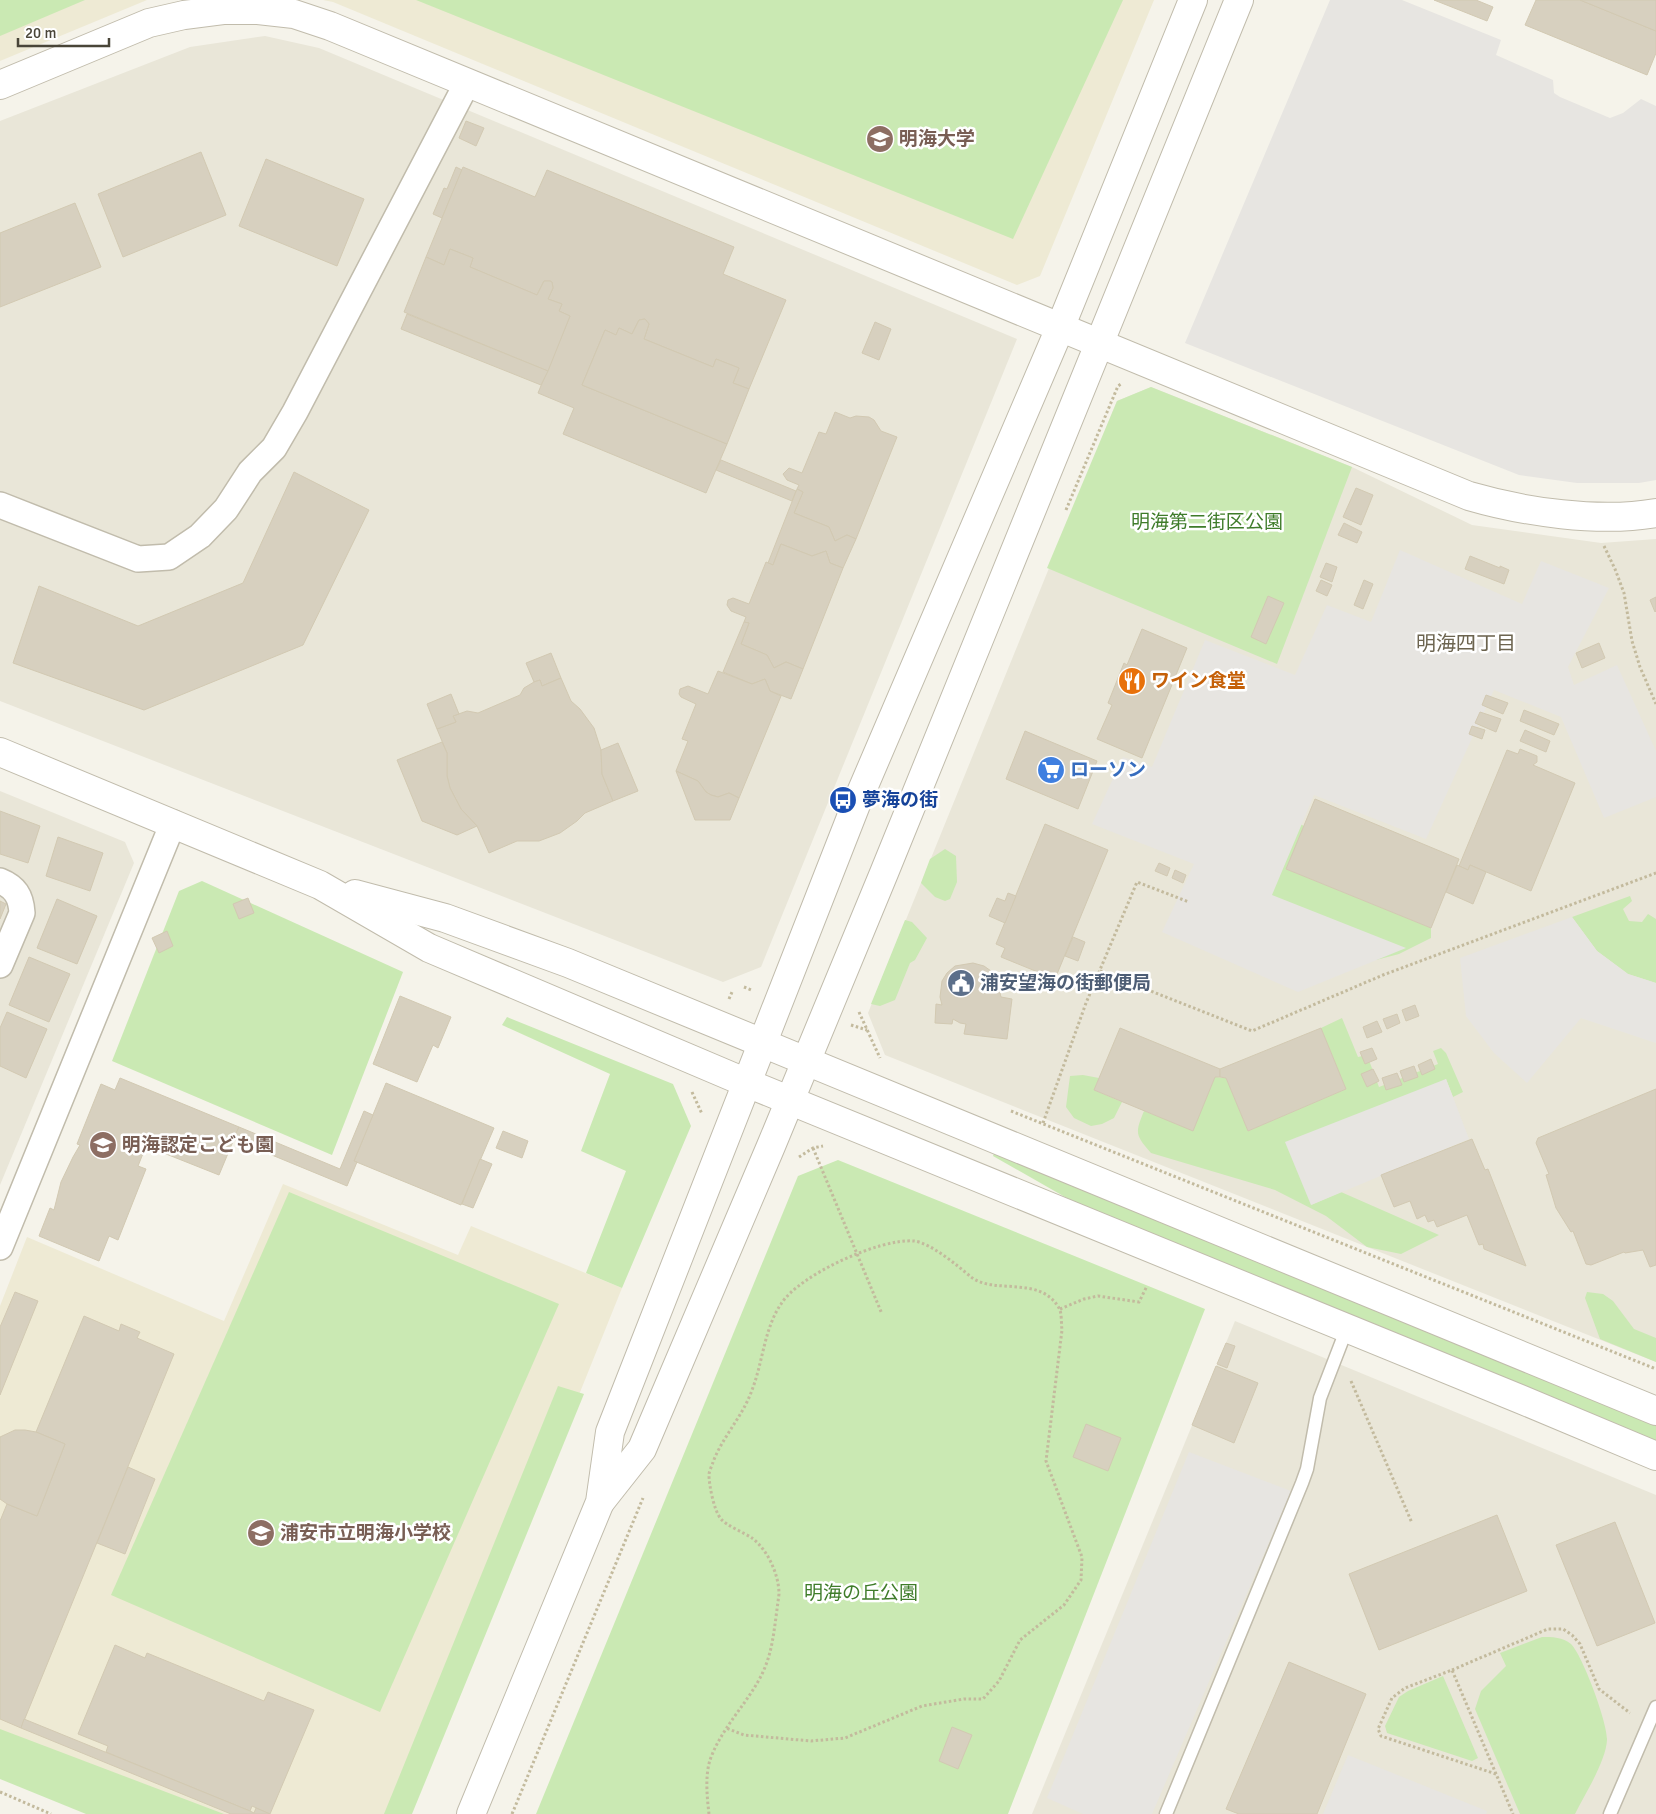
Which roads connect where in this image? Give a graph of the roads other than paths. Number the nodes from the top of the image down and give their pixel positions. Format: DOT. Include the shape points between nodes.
graph roads {
  1 [pos="1194,0"];
  2 [pos="1239,0"];
  3 [pos="468,84"];
  4 [pos="0,85"];
  5 [pos="1060,328"];
  6 [pos="1098,343"];
  7 [pos="0,505"];
  8 [pos="1656,513"];
  9 [pos="0,752"];
  10 [pos="174,823"];
  11 [pos="0,881"];
  12 [pos="320,885"];
  13 [pos="0,965"];
  14 [pos="764,1043"];
  15 [pos="805,1061"];
  16 [pos="747,1083"];
  17 [pos="790,1100"];
  18 [pos="0,1247"];
  19 [pos="1347,1328"];
  20 [pos="1656,1411"];
  21 [pos="1656,1456"];
  22 [pos="600,1502"];
  23 [pos="1656,1706"];
  24 [pos="471,1814"];
  25 [pos="1166,1814"];
  26 [pos="1610,1814"];
  1 -- 5 [label="street"];
  2 -- 6 [label="street"];
  3 -- 4 [label="street" via="294,14 224,10 149,23"];
  3 -- 5 [label="street"];
  3 -- 7 [label="street" via="274,448 250,472 226,509 200,536 169,557 138,559"];
  5 -- 6 [label="street"];
  5 -- 14 [label="street" via="857,802"];
  6 -- 8 [label="street" via="1476,498 1536,511 1599,517"];
  6 -- 15 [label="street"];
  9 -- 10 [label="street"];
  10 -- 12 [label="street"];
  10 -- 18 [label="street"];
  11 -- 13 [label="street" via="17,892 22,912"];
  12 -- 14 [label="street" via="445,918 568,963"];
  12 -- 16 [label="street" via="429,948"];
  14 -- 15 [label="street"];
  14 -- 16 [label="street"];
  15 -- 17 [label="street"];
  15 -- 20 [label="street"];
  16 -- 17 [label="street"];
  16 -- 22 [label="street" via="610,1432"];
  17 -- 19 [label="street"];
  17 -- 22 [label="street" via="642,1449"];
  19 -- 21 [label="street"];
  19 -- 25 [label="lane" via="1320,1398 1302,1483"];
  22 -- 24 [label="street"];
  23 -- 26 [label="lane"];
}
